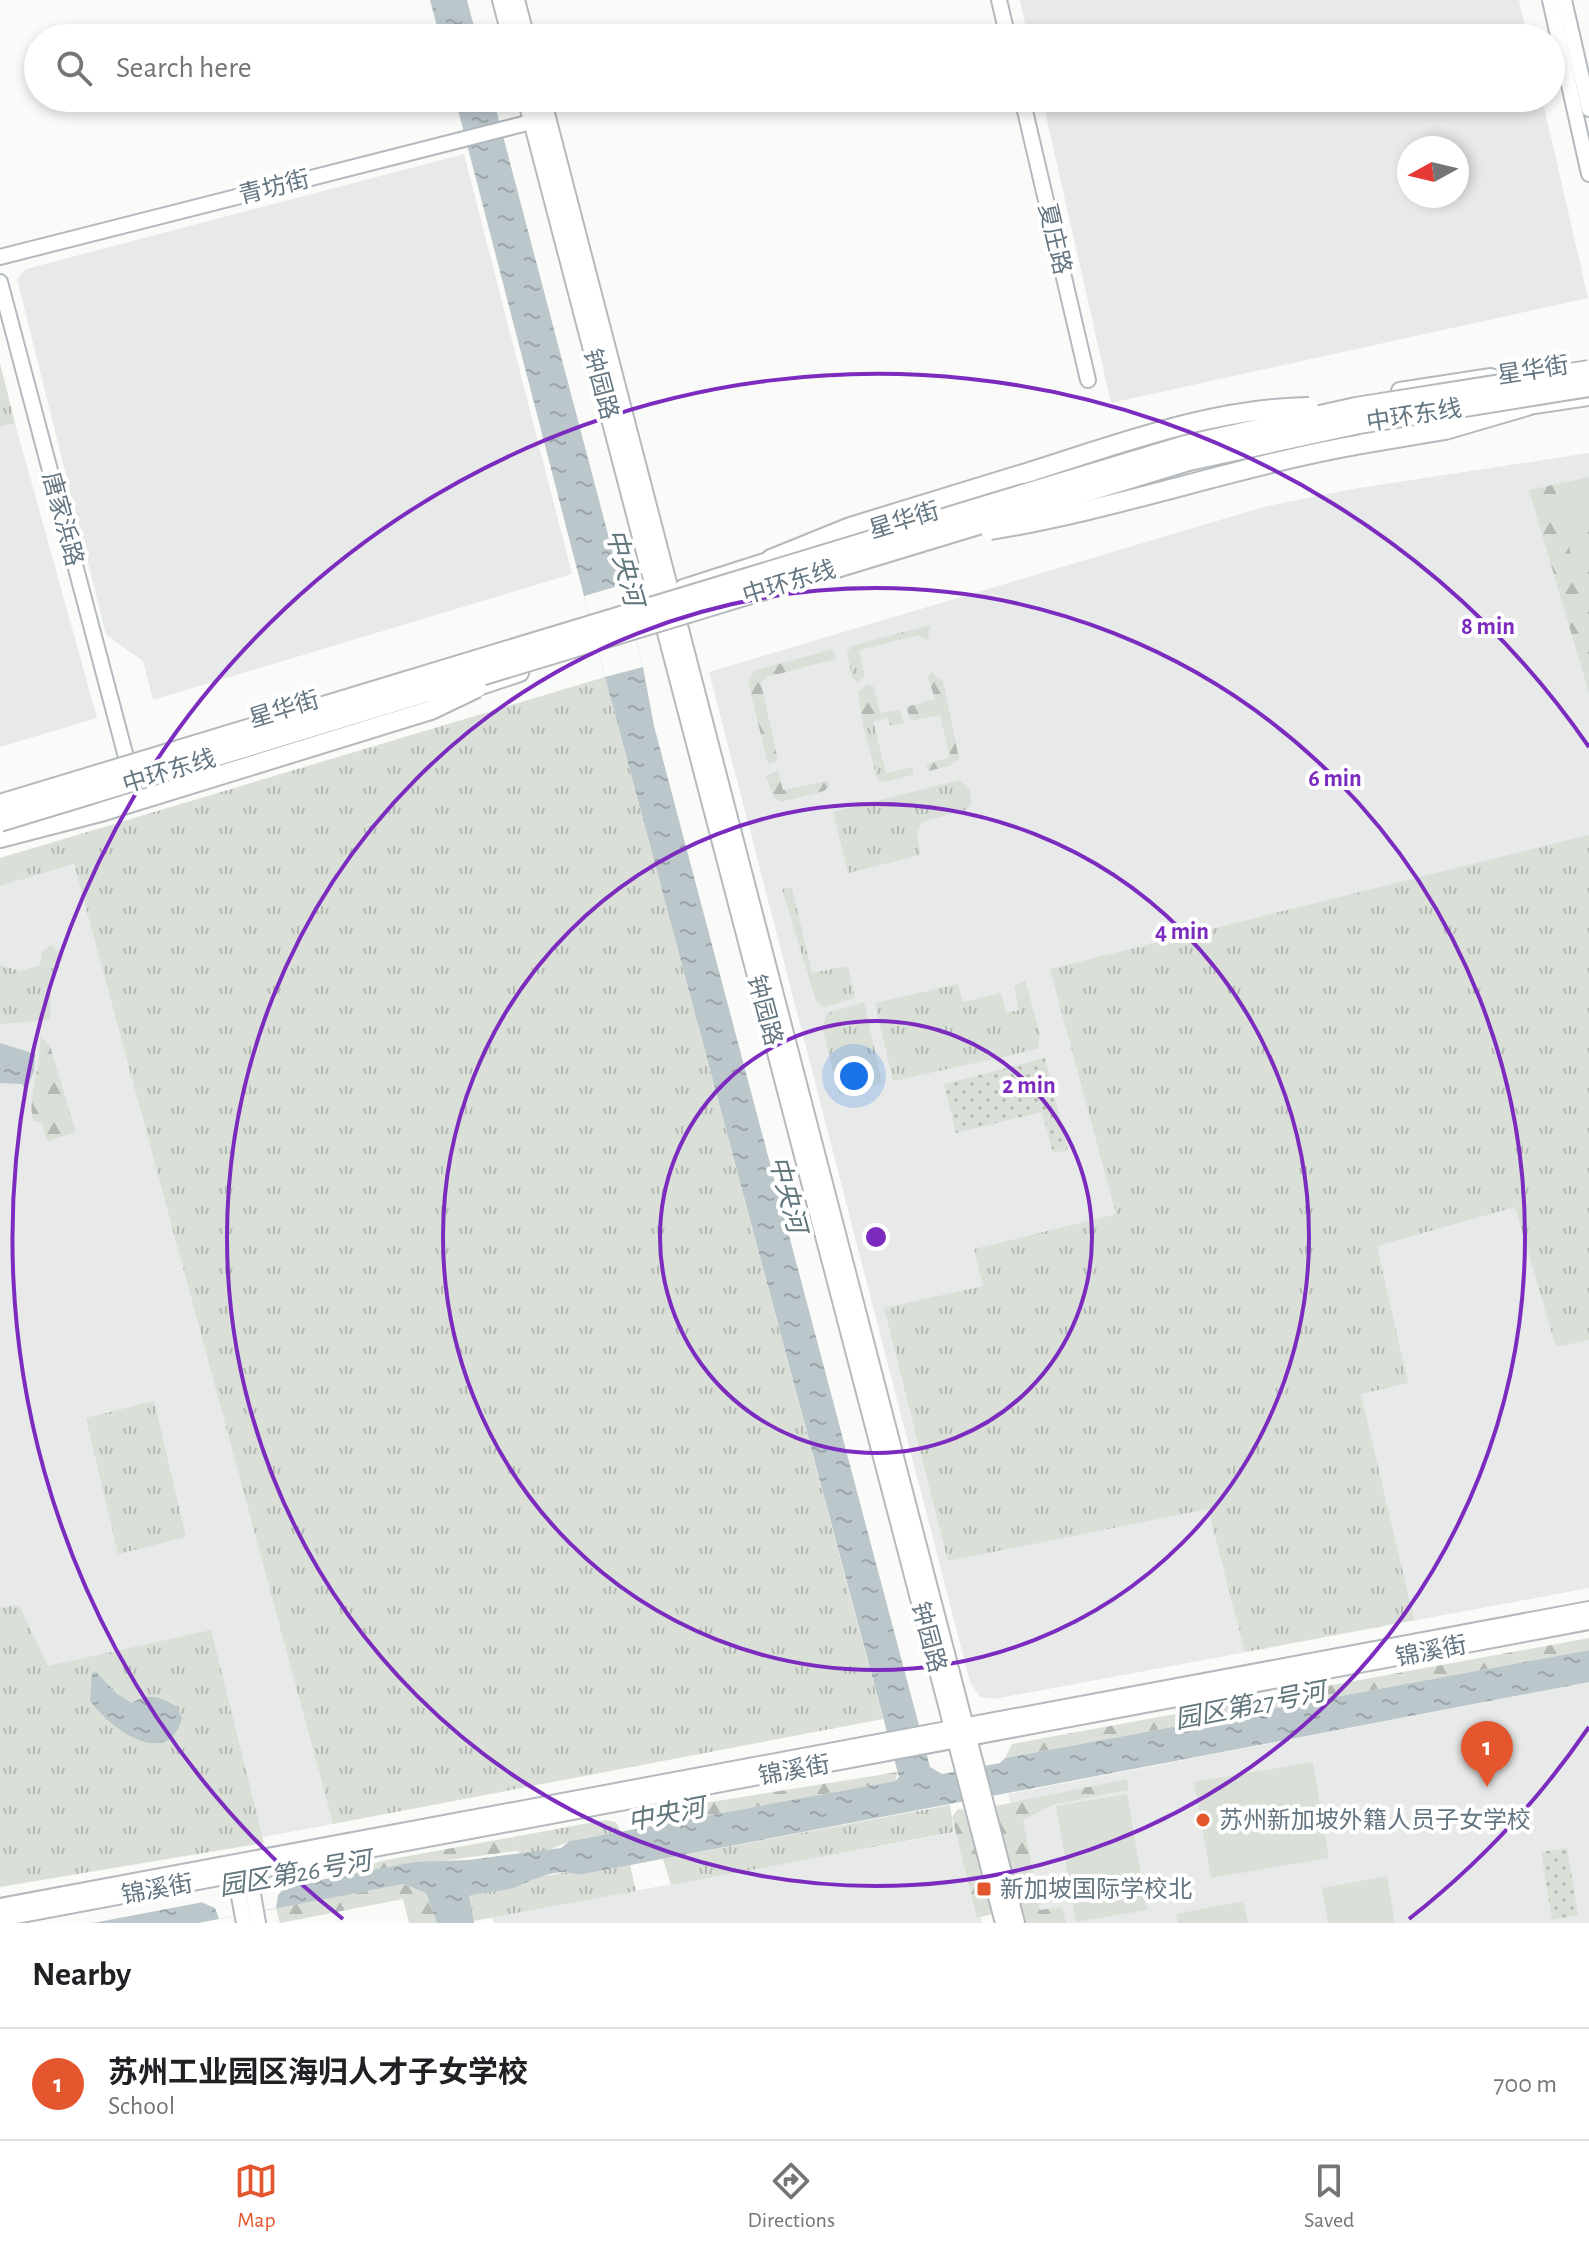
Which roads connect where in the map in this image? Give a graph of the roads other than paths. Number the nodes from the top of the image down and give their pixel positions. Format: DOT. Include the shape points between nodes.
graph roads {
  1 [pos="501,0"];
  2 [pos="516,0"];
  3 [pos="999,0"];
  4 [pos="1550,0"];
  5 [pos="1564,0"];
  6 [pos="507,24"];
  7 [pos="522,24"];
  8 [pos="1005,24"];
  9 [pos="1555,24"];
  10 [pos="1565,67"];
  11 [pos="1589,109"];
  12 [pos="535,112"];
  13 [pos="541,112"];
  14 [pos="1025,112"];
  15 [pos="540,120"];
  16 [pos="1589,174"];
  17 [pos="0,257"];
  18 [pos="0,282"];
  19 [pos="1589,362"];
  20 [pos="1589,370"];
  21 [pos="1088,380"];
  22 [pos="1589,387"];
  23 [pos="1589,397"];
  24 [pos="1527,406"];
  25 [pos="1356,407"];
  26 [pos="928,539"];
  27 [pos="771,559"];
  28 [pos="663,594"];
  29 [pos="673,625"];
  30 [pos="528,663"];
  31 [pos="126,757"];
  32 [pos="0,795"];
  33 [pos="0,804"];
  34 [pos="0,822"];
  35 [pos="0,831"];
  36 [pos="0,838"];
  37 [pos="1589,1609"];
  38 [pos="1589,1622"];
  39 [pos="961,1733"];
  40 [pos="978,1804"];
  41 [pos="241,1869"];
  42 [pos="0,1906"];
  43 [pos="250,1918"];
  44 [pos="0,1919"];
  45 [pos="1004,1923"];
  46 [pos="1016,1923"];
  1 -- 6 [label="main road"];
  2 -- 7 [label="main road"];
  3 -- 8 [label="main road"];
  4 -- 9 [label="main road"];
  5 -- 11 [label="main road"];
  10 -- 16 [label="main road"];
  12 -- 15 [label="main road, 钟园路"];
  13 -- 15 [label="main road, 钟园路"];
  14 -- 21 [label="main road, 夏庄路"];
  15 -- 17 [label="main road, 青坊街"];
  15 -- 28 [label="main road, 钟园路"];
  18 -- 31 [label="main road, 唐家浜路"];
  19 -- 27 [label="main road, 星华街" via="1226,424"];
  20 -- 25 [label="highway, 中环东线, bridge"];
  22 -- 26 [label="highway, 中环东线, bridge" via="1232,450"];
  23 -- 24 [label="main road, 星华街"];
  24 -- 26 [label="highway, bridge" via="1445,430 1236,470 1017,525"];
  24 -- 29 [label="main road, 星华街" via="1234,461"];
  25 -- 27 [label="highway, bridge" via="1281,407 1223,417 850,527"];
  25 -- 33 [label="highway, 中环东线, bridge" via="1228,434 1088,473"];
  26 -- 30 [label="highway, 中环东线, bridge"];
  27 -- 28 [label="main road, 星华街"];
  28 -- 29 [label="main road, 钟园路"];
  28 -- 31 [label="main road, 星华街"];
  29 -- 35 [label="main road, 星华街"];
  29 -- 39 [label="main road, 钟园路"];
  30 -- 34 [label="highway, 中环东线, bridge"];
  30 -- 36 [label="highway, bridge" via="431,710"];
  31 -- 32 [label="main road, 星华街"];
  37 -- 39 [label="main road, 锦溪街"];
  38 -- 39 [label="main road, 锦溪街"];
  39 -- 40 [label="main road, 钟园路"];
  39 -- 41 [label="main road, 锦溪街"];
  40 -- 45 [label="main road, 钟园路"];
  40 -- 46 [label="main road, 钟园路"];
  41 -- 42 [label="main road, 锦溪街"];
  41 -- 43 [label="main road"];
  41 -- 44 [label="main road, 锦溪街"];
}
